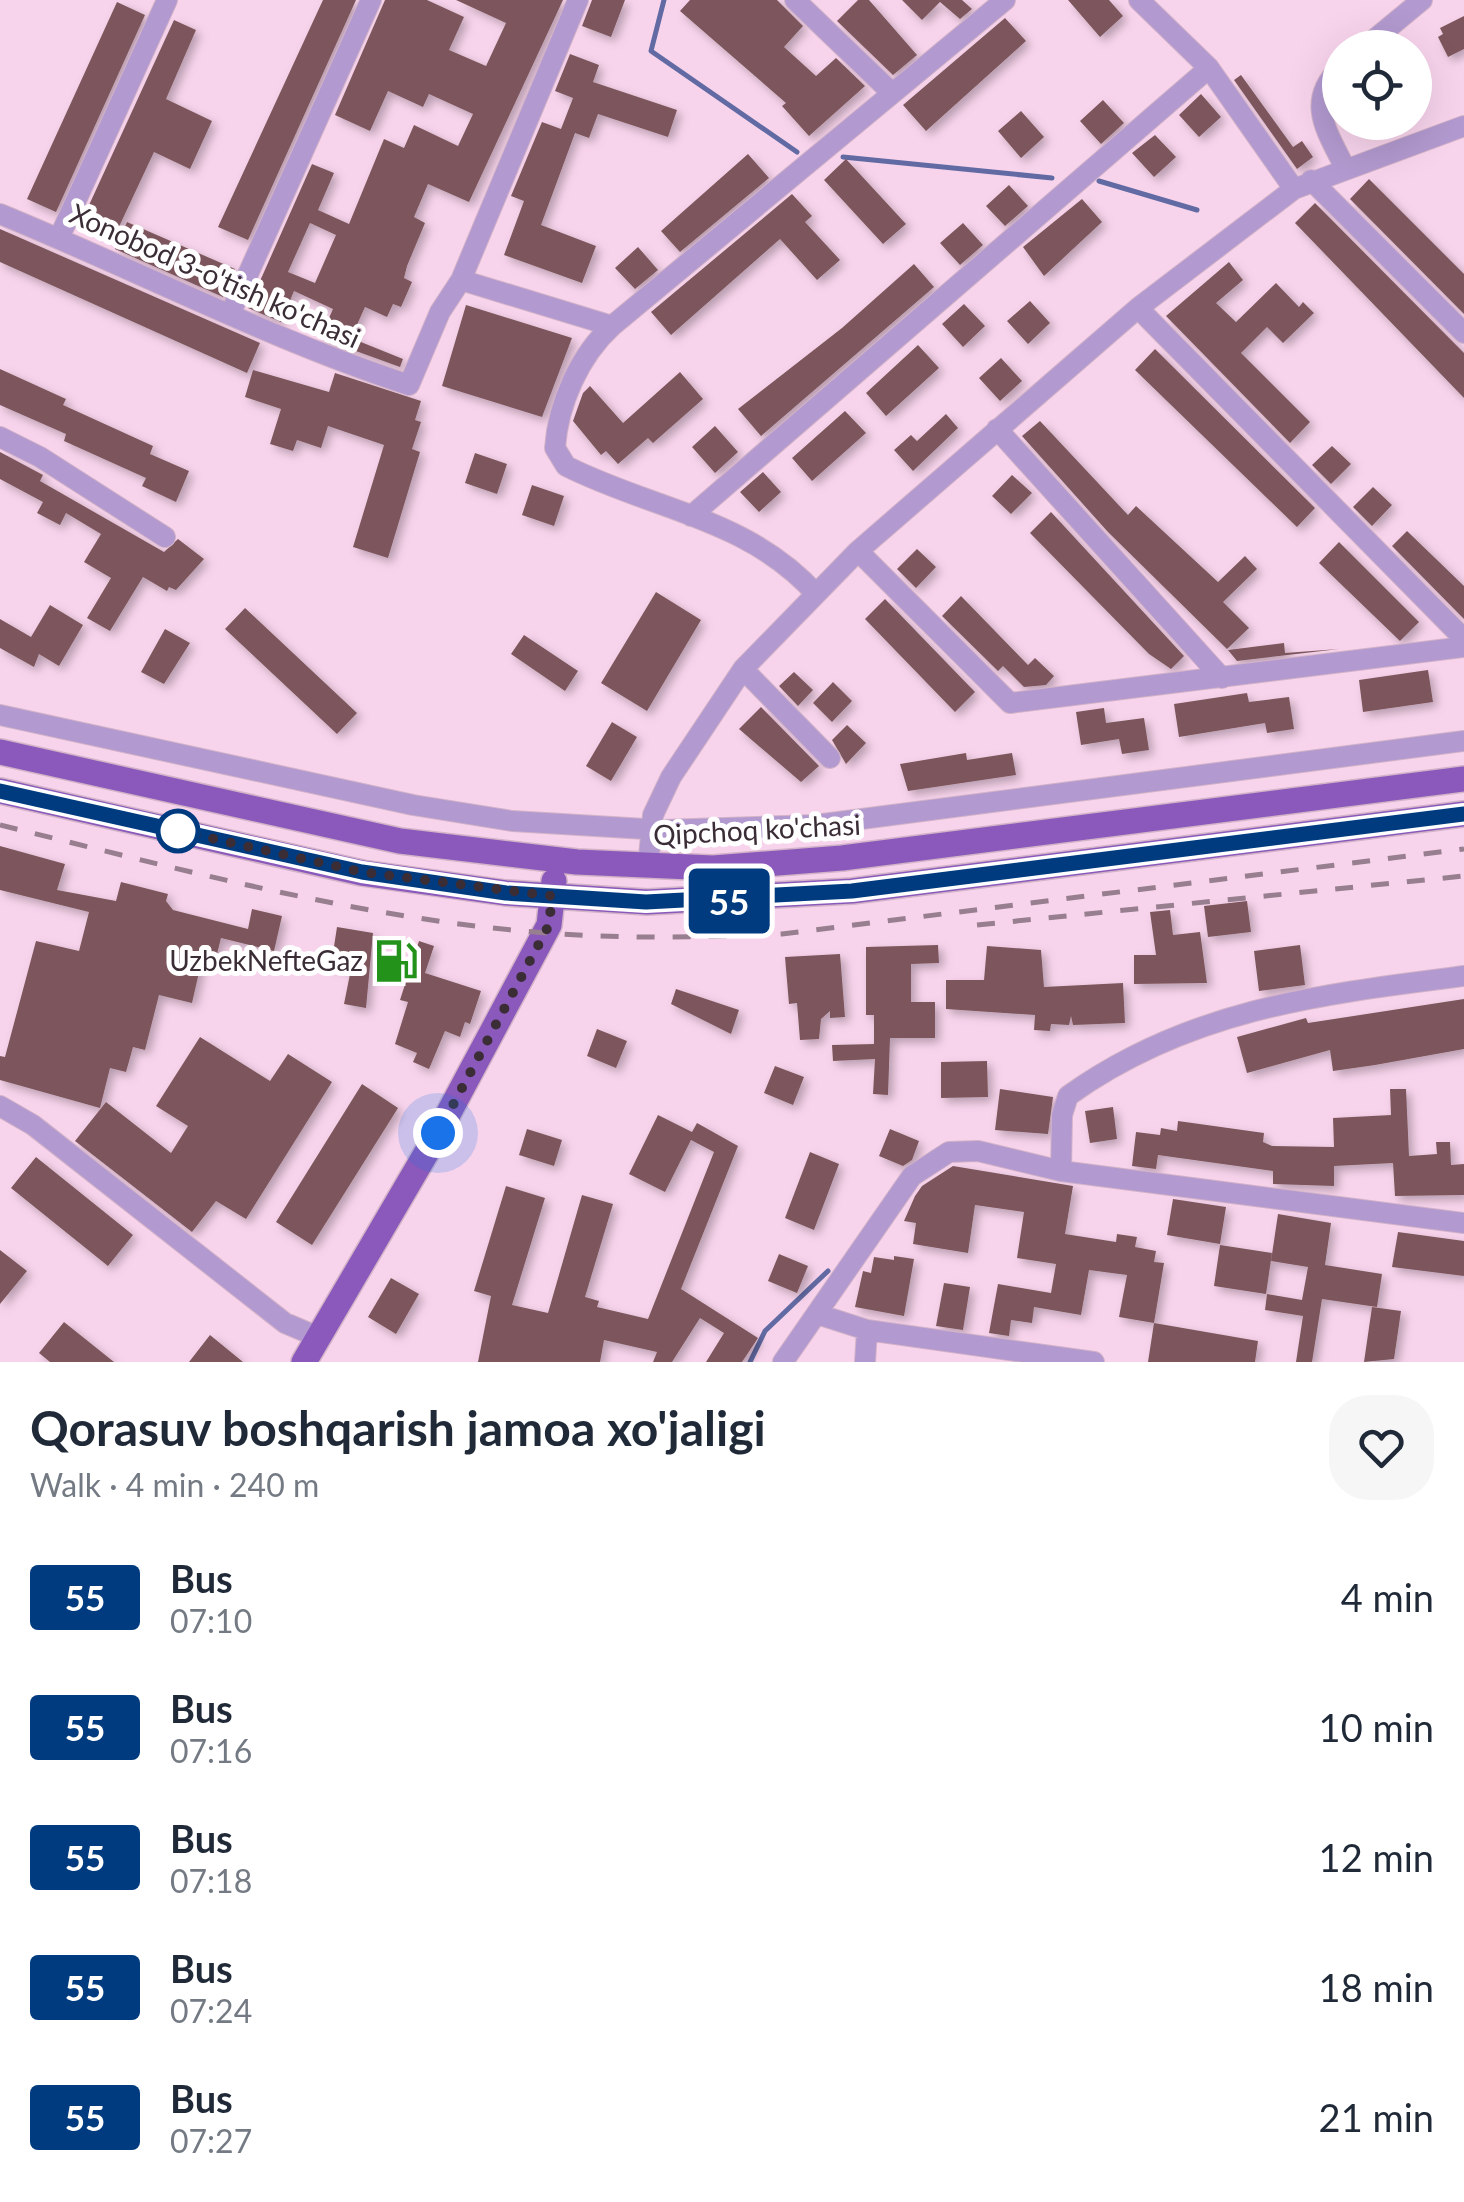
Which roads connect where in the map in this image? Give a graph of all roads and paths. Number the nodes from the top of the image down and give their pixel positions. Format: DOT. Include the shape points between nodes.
graph roads {
  1 [pos="167,0"];
  2 [pos="370,0"];
  3 [pos="578,0"];
  4 [pos="795,0"];
  5 [pos="1006,0"];
  6 [pos="1139,0"];
  7 [pos="1388,0"];
  8 [pos="1422,0"];
  9 [pos="1388,28"];
  10 [pos="1386,30"];
  11 [pos="1209,68"];
  12 [pos="1322,92"];
  13 [pos="892,93"];
  14 [pos="1322,117"];
  15 [pos="1464,126"];
  16 [pos="1332,140"];
  17 [pos="1344,168"];
  18 [pos="1302,184"];
  19 [pos="0,214"];
  20 [pos="58,238"];
  21 [pos="461,280"];
  22 [pos="1138,308"];
  23 [pos="231,312"];
  24 [pos="612,326"];
  25 [pos="1464,333"];
  26 [pos="998,430"];
  27 [pos="0,437"];
  28 [pos="692,516"];
  29 [pos="164,537"];
  30 [pos="858,551"];
  31 [pos="816,594"];
  32 [pos="1464,639"];
  33 [pos="1464,647"];
  34 [pos="742,669"];
  35 [pos="1222,678"];
  36 [pos="0,715"];
  37 [pos="1464,741"];
  38 [pos="0,752"];
  39 [pos="830,758"];
  40 [pos="1464,779"];
  41 [pos="0,791"];
  42 [pos="1464,814"];
  43 [pos="651,830"];
  44 [pos="556,860"];
  45 [pos="648,866"];
  46 [pos="552,896"];
  47 [pos="646,902"];
  48 [pos="1464,976"];
  49 [pos="0,1106"];
  50 [pos="1061,1170"];
  51 [pos="1464,1223"];
  52 [pos="817,1314"];
  53 [pos="867,1330"];
  54 [pos="318,1337"];
  55 [pos="1054,1359"];
  56 [pos="304,1362"];
  57 [pos="784,1362"];
  58 [pos="865,1362"];
  59 [pos="1094,1362"];
  1 -- 20 [label="street"];
  2 -- 23 [label="street"];
  3 -- 21 [label="street"];
  4 -- 13 [label="street"];
  5 -- 13 [label="street"];
  6 -- 11 [label="street"];
  7 -- 9 [label="street"];
  8 -- 9 [label="street"];
  9 -- 10 [label="street"];
  11 -- 18 [label="street"];
  11 -- 28 [label="street"];
  12 -- 14 [label="street"];
  13 -- 24 [label="street"];
  15 -- 17 [label="street"];
  16 -- 17 [label="street"];
  17 -- 18 [label="street"];
  18 -- 22 [label="street"];
  18 -- 25 [label="street"];
  19 -- 20 [label="street, Xonobod 3-o'tish ko'chasi"];
  20 -- 23 [label="street, Xonobod 3-o'tish ko'chasi"];
  21 -- 23 [label="street, Xonobod 3-o'tish ko'chasi" via="409,385 316,355"];
  21 -- 24 [label="street"];
  22 -- 26 [label="street"];
  22 -- 32 [label="street"];
  24 -- 28 [label="street" via="589,347 566,400 558,458"];
  26 -- 30 [label="street"];
  26 -- 35 [label="street"];
  27 -- 29 [label="street"];
  28 -- 31 [label="street" via="773,552"];
  30 -- 31 [label="street"];
  30 -- 35 [label="street" via="1010,703"];
  31 -- 34 [label="street"];
  33 -- 35 [label="street"];
  34 -- 39 [label="street"];
  34 -- 43 [label="street" via="672,777"];
  36 -- 43 [label="street" via="380,800 512,821"];
  37 -- 43 [label="street" via="815,824"];
  38 -- 44 [label="main road, Qipchoq ko'chasi" via="400,841"];
  40 -- 45 [label="main road, Qipchoq ko'chasi" via="842,858"];
  41 -- 46 [label="main road" via="362,872"];
  42 -- 47 [label="main road" via="852,891"];
  43 -- 45 [label="street"];
  44 -- 45 [label="main road, Qipchoq ko'chasi"];
  44 -- 46 [label="main road"];
  45 -- 47 [label="main road"];
  46 -- 47 [label="main road"];
  46 -- 54 [label="main road" via="549,925"];
  48 -- 50 [label="street" via="1299,997 1158,1042 1068,1096"];
  49 -- 54 [label="street" via="285,1323"];
  50 -- 51 [label="street"];
  50 -- 52 [label="street" via="978,1151 949,1152 929,1162 912,1176"];
  52 -- 53 [label="street"];
  52 -- 57 [label="street"];
  53 -- 55 [label="street"];
  53 -- 58 [label="street"];
  54 -- 56 [label="main road"];
  55 -- 59 [label="street"];
}
